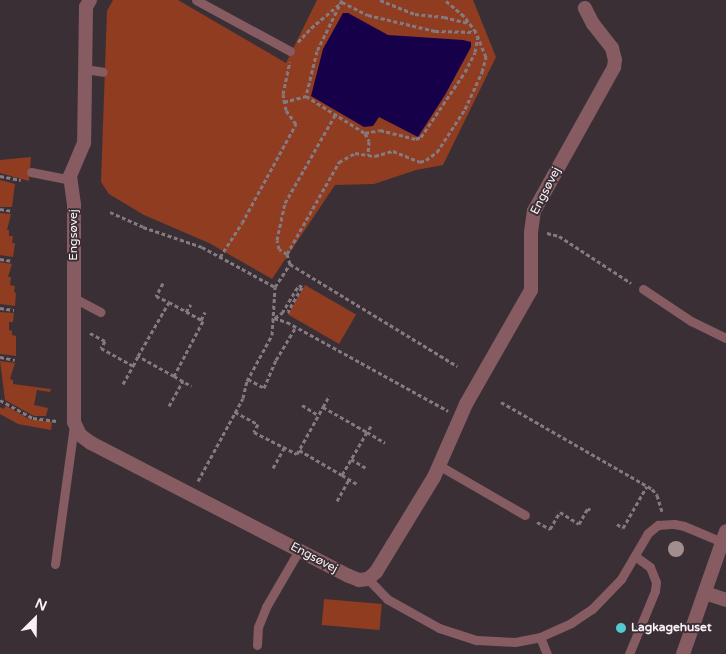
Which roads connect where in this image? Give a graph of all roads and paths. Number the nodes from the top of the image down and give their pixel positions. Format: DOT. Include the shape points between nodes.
graph roads {
  1 [pos="90,0"];
  2 [pos="196,0"];
  3 [pos="380,0"];
  4 [pos="445,0"];
  5 [pos="342,1"];
  6 [pos="585,8"];
  7 [pos="469,24"];
  8 [pos="476,32"];
  9 [pos="478,37"];
  10 [pos="290,51"];
  11 [pos="85,69"];
  12 [pos="103,72"];
  13 [pos="306,96"];
  14 [pos="284,102"];
  15 [pos="334,115"];
  16 [pos="365,133"];
  17 [pos="368,155"];
  18 [pos="30,172"];
  19 [pos="0,176"];
  20 [pos="14,180"];
  21 [pos="71,180"];
  22 [pos="0,209"];
  23 [pos="12,211"];
  24 [pos="110,212"];
  25 [pos="531,232"];
  26 [pos="287,254"];
  27 [pos="220,257"];
  28 [pos="0,258"];
  29 [pos="13,260"];
  30 [pos="290,264"];
  31 [pos="164,283"];
  32 [pos="275,287"];
  33 [pos="643,289"];
  34 [pos="74,298"];
  35 [pos="169,302"];
  36 [pos="191,304"];
  37 [pos="0,308"];
  38 [pos="14,310"];
  39 [pos="100,312"];
  40 [pos="186,312"];
  41 [pos="205,312"];
  42 [pos="290,312"];
  43 [pos="274,318"];
  44 [pos="201,320"];
  45 [pos="74,325"];
  46 [pos="296,327"];
  47 [pos="726,338"];
  48 [pos="138,356"];
  49 [pos="0,357"];
  50 [pos="15,360"];
  51 [pos="133,366"];
  52 [pos="457,366"];
  53 [pos="174,376"];
  54 [pos="248,379"];
  55 [pos="183,381"];
  56 [pos="123,384"];
  57 [pos="191,386"];
  58 [pos="329,396"];
  59 [pos="0,400"];
  60 [pos="500,402"];
  61 [pos="302,405"];
  62 [pos="169,406"];
  63 [pos="323,407"];
  64 [pos="235,412"];
  65 [pos="318,415"];
  66 [pos="460,418"];
  67 [pos="74,422"];
  68 [pos="371,426"];
  69 [pos="367,432"];
  70 [pos="385,443"];
  71 [pos="284,448"];
  72 [pos="299,450"];
  73 [pos="351,459"];
  74 [pos="440,466"];
  75 [pos="273,468"];
  76 [pos="366,468"];
  77 [pos="342,475"];
  78 [pos="349,479"];
  79 [pos="356,484"];
  80 [pos="647,486"];
  81 [pos="190,495"];
  82 [pos="337,501"];
  83 [pos="590,510"];
  84 [pos="525,515"];
  85 [pos="617,524"];
  86 [pos="665,524"];
  87 [pos="724,537"];
  88 [pos="299,550"];
  89 [pos="635,556"];
  90 [pos="54,564"];
  91 [pos="368,579"];
  92 [pos="705,593"];
  93 [pos="726,600"];
  94 [pos="540,637"];
  95 [pos="257,645"];
  96 [pos="547,654"];
  97 [pos="629,654"];
  98 [pos="683,654"];
  1 -- 11 [label="street, Engsøvej" via="86,7"];
  2 -- 10 [label="lane"];
  3 -- 7 [label="path" via="415,14"];
  4 -- 7 [label="path"];
  5 -- 8 [label="path" via="368,15 435,32"];
  5 -- 10 [label="path"];
  5 -- 13 [label="path" via="317,51"];
  6 -- 25 [label="street, Engsøvej" via="612,48 614,67 536,208"];
  7 -- 8 [label="path"];
  8 -- 9 [label="path"];
  9 -- 16 [label="path" via="465,72 421,137 416,139 380,130"];
  9 -- 17 [label="path" via="486,63 438,152 420,162 393,151"];
  10 -- 14 [label="path"];
  11 -- 12 [label="lane"];
  11 -- 21 [label="street, Engsøvej" via="84,143"];
  13 -- 14 [label="path"];
  13 -- 15 [label="path"];
  14 -- 27 [label="path" via="296,124"];
  15 -- 16 [label="path"];
  15 -- 26 [label="path" via="285,203 277,240 279,249"];
  16 -- 17 [label="path"];
  17 -- 26 [label="path" via="355,153 339,162"];
  18 -- 21 [label="lane"];
  19 -- 20 [label="path"];
  21 -- 34 [label="street, Engsøvej"];
  22 -- 23 [label="path"];
  24 -- 27 [label="path"];
  25 -- 33 [label="path" via="553,233"];
  25 -- 66 [label="street, Engsøvej" via="531,290"];
  26 -- 30 [label="path"];
  27 -- 32 [label="path"];
  28 -- 29 [label="path"];
  30 -- 32 [label="path"];
  30 -- 52 [label="path"];
  31 -- 35 [label="path" via="156,296"];
  32 -- 43 [label="path"];
  33 -- 47 [label="lane" via="691,321"];
  34 -- 39 [label="lane"];
  34 -- 45 [label="street, Engsøvej"];
  35 -- 40 [label="path"];
  35 -- 48 [label="path"];
  36 -- 40 [label="path"];
  37 -- 38 [label="path"];
  40 -- 44 [label="path"];
  41 -- 44 [label="path"];
  42 -- 43 [label="path" via="302,286 299,285 282,313"];
  43 -- 46 [label="path"];
  43 -- 54 [label="path" via="272,335"];
  44 -- 53 [label="path" via="204,322"];
  45 -- 51 [label="path" via="105,341 101,348"];
  45 -- 67 [label="street, Engsøvej"];
  46 -- 54 [label="path" via="264,388"];
  46 -- 66 [label="path"];
  48 -- 51 [label="path"];
  48 -- 53 [label="path"];
  49 -- 50 [label="path"];
  51 -- 56 [label="path"];
  53 -- 55 [label="path"];
  54 -- 64 [label="path"];
  55 -- 57 [label="path"];
  55 -- 62 [label="path"];
  58 -- 63 [label="path"];
  59 -- 67 [label="path" via="32,418"];
  60 -- 80 [label="path"];
  61 -- 65 [label="path"];
  63 -- 65 [label="path"];
  63 -- 69 [label="path"];
  64 -- 71 [label="path" via="258,424 254,432"];
  64 -- 81 [label="path"];
  65 -- 72 [label="path"];
  66 -- 74 [label="street, Engsøvej"];
  67 -- 81 [label="street, Engsøvej" via="80,435 91,443"];
  67 -- 90 [label="lane"];
  68 -- 69 [label="path"];
  69 -- 70 [label="path"];
  69 -- 73 [label="path"];
  71 -- 72 [label="path" via="297,454"];
  71 -- 75 [label="path"];
  72 -- 77 [label="path"];
  73 -- 76 [label="path"];
  73 -- 77 [label="path"];
  74 -- 84 [label="lane"];
  74 -- 91 [label="street, Engsøvej" via="381,566"];
  77 -- 78 [label="path"];
  78 -- 79 [label="path"];
  78 -- 82 [label="path"];
  80 -- 85 [label="path" via="623,528"];
  80 -- 86 [label="path" via="657,495"];
  81 -- 88 [label="street, Engsøvej"];
  83 -- 84 [label="path" via="588,508 580,524 560,512 550,529"];
  86 -- 87 [label="lane"];
  86 -- 89 [label="lane" via="648,533"];
  87 -- 92 [label="street"];
  88 -- 91 [label="street, Engsøvej" via="349,576"];
  88 -- 95 [label="lane" via="266,606 258,627"];
  89 -- 94 [label="lane" via="598,604 571,623"];
  89 -- 97 [label="lane" via="650,567 656,582"];
  91 -- 94 [label="lane" via="387,598 451,633 491,642"];
  92 -- 93 [label="street"];
  92 -- 98 [label="street"];
  94 -- 96 [label="lane"];
}
